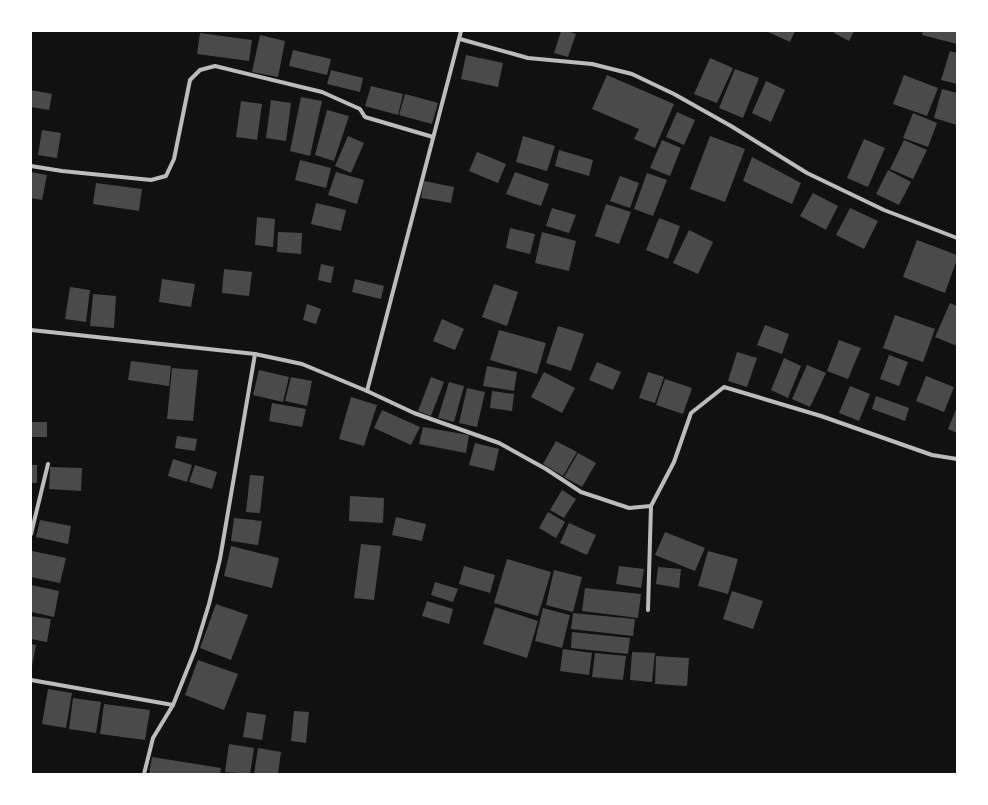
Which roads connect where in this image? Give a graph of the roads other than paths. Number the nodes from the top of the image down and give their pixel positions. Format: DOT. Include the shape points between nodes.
graph roads {
  1 [pos="461,31"];
  2 [pos="460,39"];
  3 [pos="433,137"];
  4 [pos="31,166"];
  5 [pos="957,238"];
  6 [pos="31,330"];
  7 [pos="255,354"];
  8 [pos="367,391"];
  9 [pos="957,459"];
  10 [pos="48,464"];
  11 [pos="651,506"];
  12 [pos="31,534"];
  13 [pos="648,610"];
  14 [pos="31,680"];
  15 [pos="173,705"];
  16 [pos="144,774"];
  1 -- 2 [label="street"];
  2 -- 3 [label="street"];
  2 -- 5 [label="street" via="528,58 592,64 632,74 731,126 807,173 884,210"];
  3 -- 4 [label="street" via="365,117 360,109 322,92 215,66 200,70 190,80 174,159 166,176 151,180"];
  3 -- 8 [label="street"];
  6 -- 7 [label="street"];
  7 -- 8 [label="street" via="302,364"];
  7 -- 15 [label="street" via="220,559 209,604"];
  8 -- 11 [label="street" via="414,413 499,443 581,492 629,508"];
  9 -- 11 [label="street" via="932,455 821,416 724,387 691,413 674,462"];
  10 -- 12 [label="street"];
  11 -- 13 [label="street"];
  14 -- 15 [label="street"];
  15 -- 16 [label="street" via="153,738"];
}
